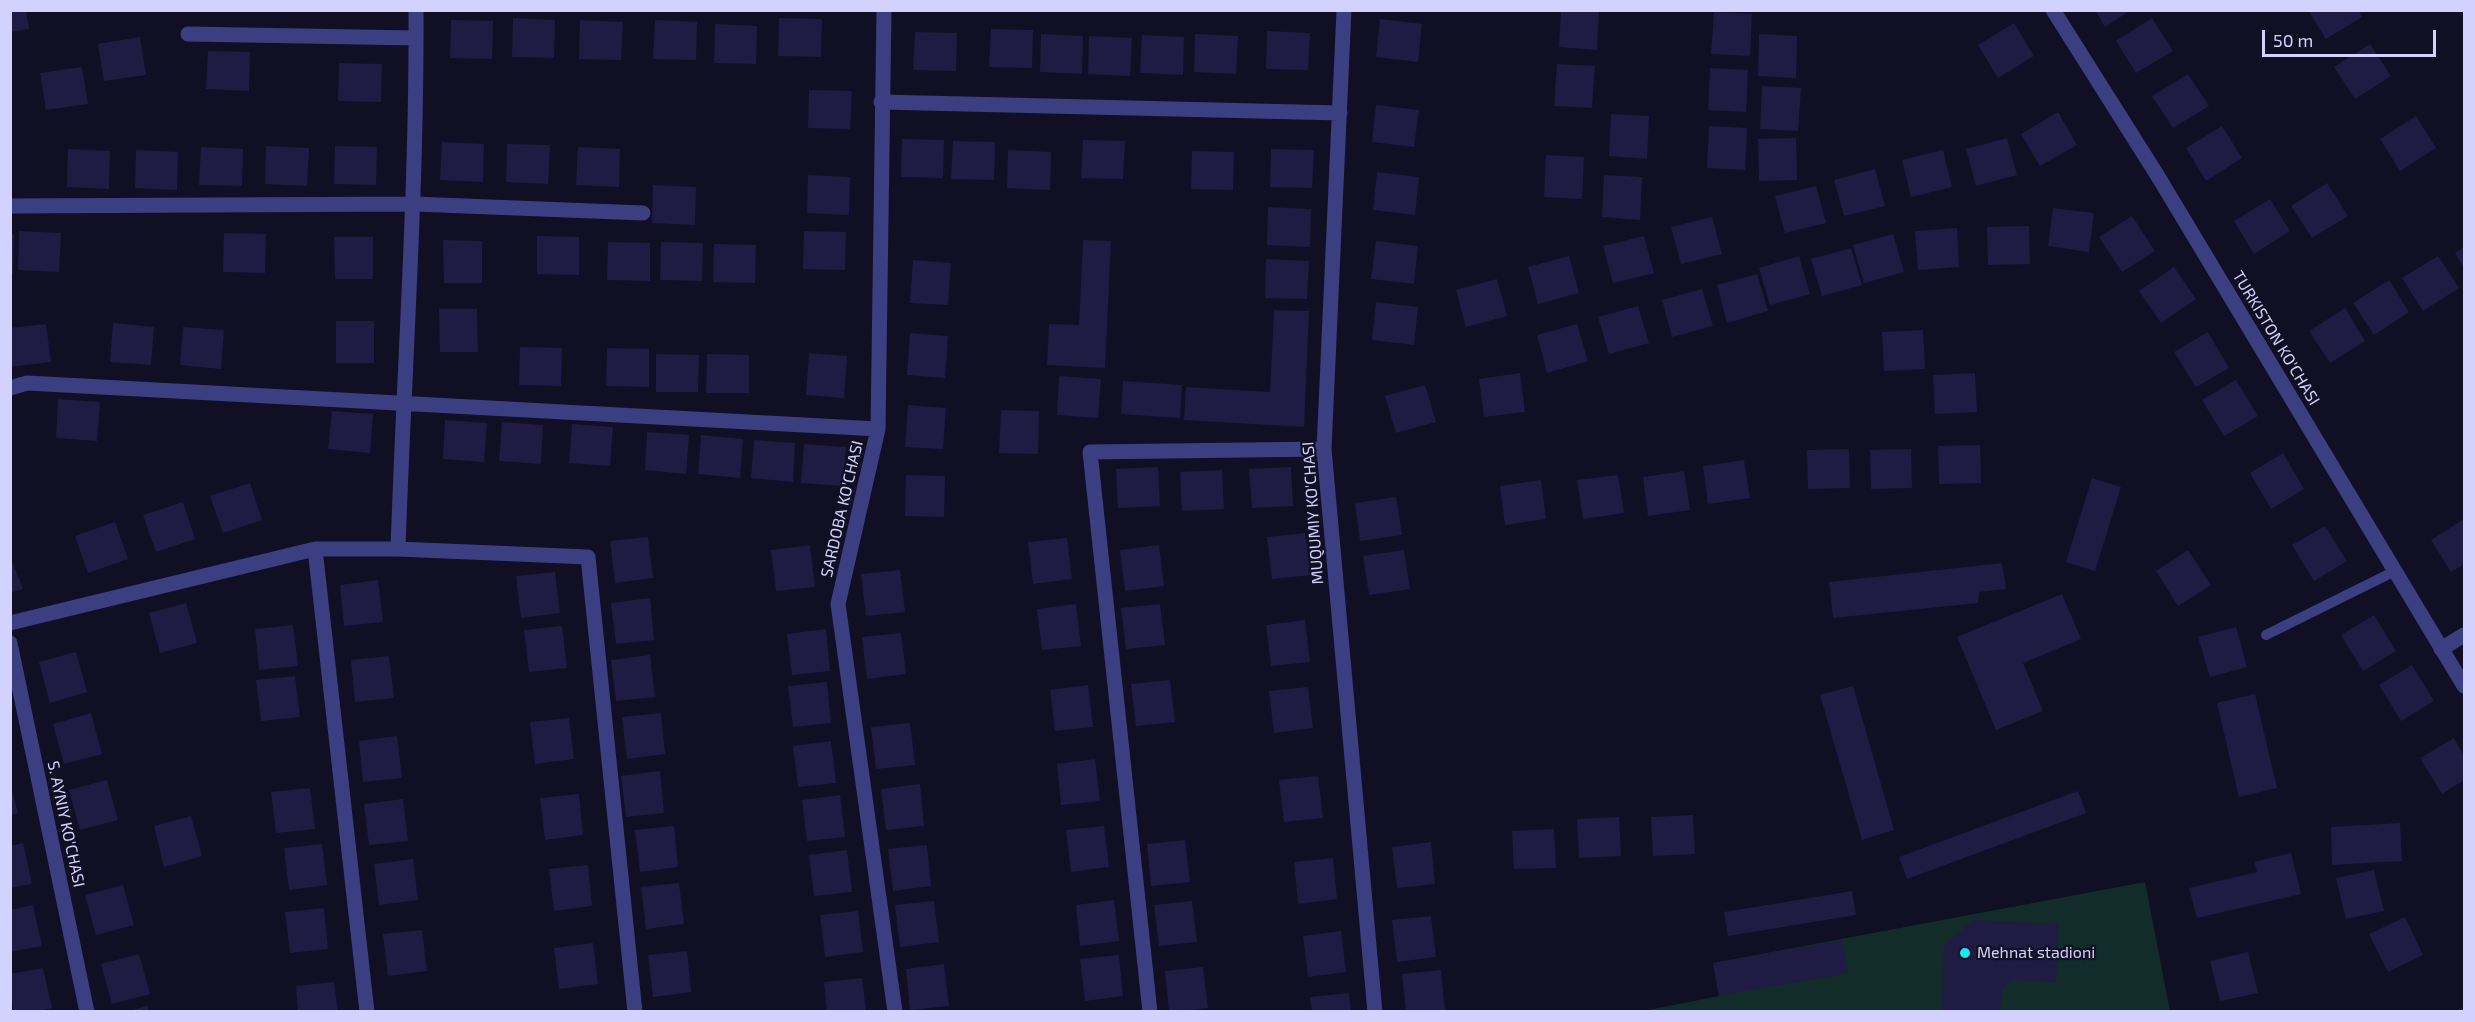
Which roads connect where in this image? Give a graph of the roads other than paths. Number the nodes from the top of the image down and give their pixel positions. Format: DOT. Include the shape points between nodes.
graph roads {
  1 [pos="416,10"];
  2 [pos="884,10"];
  3 [pos="1344,10"];
  4 [pos="2053,10"];
  5 [pos="188,34"];
  6 [pos="416,38"];
  7 [pos="881,102"];
  8 [pos="1340,113"];
  9 [pos="414,204"];
  10 [pos="10,206"];
  11 [pos="643,213"];
  12 [pos="10,388"];
  13 [pos="402,404"];
  14 [pos="879,429"];
  15 [pos="1324,449"];
  16 [pos="315,549"];
  17 [pos="398,549"];
  18 [pos="2395,571"];
  19 [pos="10,623"];
  20 [pos="2265,635"];
  21 [pos="2464,635"];
  22 [pos="10,643"];
  23 [pos="2441,649"];
  24 [pos="2464,686"];
  25 [pos="87,1011"];
  26 [pos="367,1011"];
  27 [pos="635,1011"];
  28 [pos="895,1011"];
  29 [pos="1150,1011"];
  30 [pos="1375,1011"];
  1 -- 6 [label="street"];
  2 -- 7 [label="street, SARDOBA KO'CHASI"];
  3 -- 8 [label="street, MUQUMIY KO'CHASI"];
  4 -- 18 [label="street, TURKISTON KO'CHASI" via="2159,178"];
  5 -- 6 [label="street"];
  6 -- 9 [label="street"];
  7 -- 8 [label="street"];
  7 -- 14 [label="street, SARDOBA KO'CHASI"];
  8 -- 15 [label="street, MUQUMIY KO'CHASI"];
  9 -- 10 [label="street"];
  9 -- 11 [label="street"];
  9 -- 13 [label="street"];
  12 -- 13 [label="street" via="27,383"];
  13 -- 14 [label="street"];
  13 -- 17 [label="street"];
  14 -- 28 [label="street, SARDOBA KO'CHASI" via="838,604"];
  15 -- 29 [label="street" via="1090,452"];
  15 -- 30 [label="street, MUQUMIY KO'CHASI"];
  16 -- 17 [label="street"];
  16 -- 19 [label="street"];
  16 -- 26 [label="street"];
  17 -- 27 [label="street" via="588,556"];
  18 -- 20 [label="lane"];
  18 -- 23 [label="street, TURKISTON KO'CHASI"];
  21 -- 23 [label="street"];
  22 -- 25 [label="street, S. AYNIY KO'CHASI"];
  23 -- 24 [label="street, TURKISTON KO'CHASI"];
}
